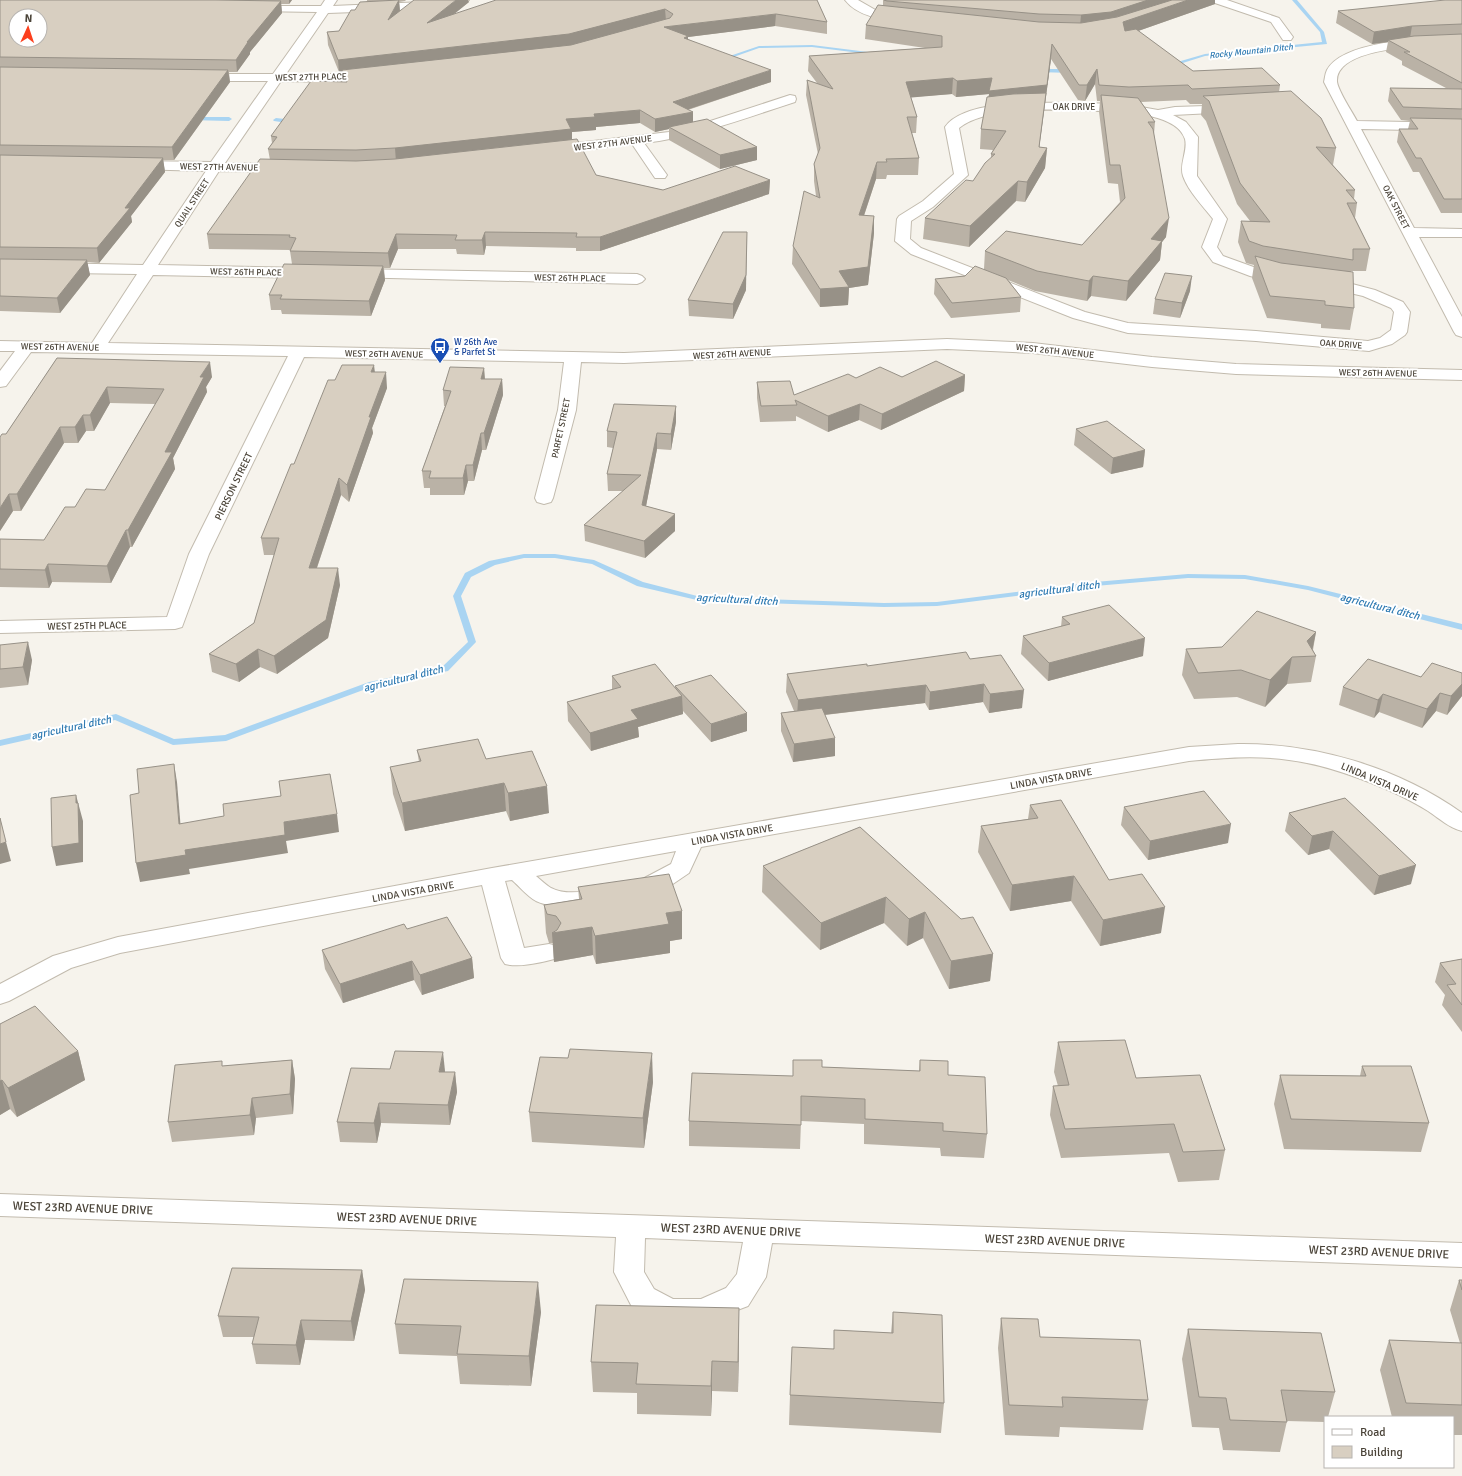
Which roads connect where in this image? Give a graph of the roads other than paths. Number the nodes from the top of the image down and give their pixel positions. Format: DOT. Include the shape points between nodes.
graph roads {
  1 [pos="463,0"];
  2 [pos="851,0"];
  3 [pos="1216,0"];
  4 [pos="327,5"];
  5 [pos="237,7"];
  6 [pos="916,20"];
  7 [pos="1287,37"];
  8 [pos="1462,41"];
  9 [pos="383,73"];
  10 [pos="190,76"];
  11 [pos="277,78"];
  12 [pos="790,99"];
  13 [pos="1245,107"];
  14 [pos="744,114"];
  15 [pos="1160,114"];
  16 [pos="765,120"];
  17 [pos="1354,125"];
  18 [pos="1462,127"];
  19 [pos="636,141"];
  20 [pos="536,152"];
  21 [pos="120,165"];
  22 [pos="215,167"];
  23 [pos="294,168"];
  24 [pos="660,175"];
  25 [pos="1408,232"];
  26 [pos="1462,233"];
  27 [pos="0,267"];
  28 [pos="149,270"];
  29 [pos="322,273"];
  30 [pos="338,273"];
  31 [pos="637,279"];
  32 [pos="1196,332"];
  33 [pos="1462,332"];
  34 [pos="1229,335"];
  35 [pos="0,346"];
  36 [pos="27,346"];
  37 [pos="97,348"];
  38 [pos="298,352"];
  39 [pos="573,358"];
  40 [pos="1202,366"];
  41 [pos="1236,369"];
  42 [pos="1462,375"];
  43 [pos="0,382"];
  44 [pos="544,498"];
  45 [pos="175,623"];
  46 [pos="0,627"];
  47 [pos="1462,824"];
  48 [pos="692,841"];
  49 [pos="517,872"];
  50 [pos="492,876"];
  51 [pos="548,952"];
  52 [pos="0,995"];
  53 [pos="0,1205"];
  54 [pos="631,1227"];
  55 [pos="760,1232"];
  56 [pos="1462,1255"];
  1 -- 4 [label="street" via="381,9"];
  2 -- 6 [label="street" via="862,10 885,17"];
  3 -- 7 [label="street" via="1275,20"];
  4 -- 5 [label="street"];
  4 -- 11 [label="street, QUAIL STREET"];
  8 -- 17 [label="street, OAK STREET" via="1396,45 1366,51 1338,64 1332,72 1330,82"];
  9 -- 11 [label="street, WEST 27TH PLACE" via="336,78"];
  10 -- 11 [label="street, WEST 27TH PLACE"];
  11 -- 22 [label="street, QUAIL STREET"];
  12 -- 14 [label="street, WEST 27TH AVENUE"];
  13 -- 15 [label="street" via="1175,110"];
  14 -- 16 [label="street"];
  14 -- 19 [label="street, WEST 27TH AVENUE" via="699,129"];
  15 -- 32 [label="street, OAK DRIVE" via="1142,109 1043,107 1002,109 974,114 960,120 952,127 961,175 928,204 904,219 902,241 916,251 1079,315 1128,328"];
  15 -- 34 [label="street, OAK DRIVE" via="1186,127 1192,139 1190,176 1220,219 1209,247 1218,259 1255,273 1337,285 1369,293 1397,305 1402,312 1399,332 1386,341 1369,346"];
  17 -- 18 [label="street"];
  17 -- 25 [label="street, OAK STREET"];
  19 -- 20 [label="street, WEST 27TH AVENUE"];
  19 -- 24 [label="street"];
  21 -- 22 [label="street, WEST 27TH AVENUE"];
  22 -- 23 [label="street, WEST 27TH AVENUE"];
  22 -- 28 [label="street, QUAIL STREET"];
  25 -- 26 [label="street"];
  25 -- 33 [label="street, OAK STREET"];
  27 -- 28 [label="street, WEST 26TH PLACE"];
  28 -- 29 [label="street, WEST 26TH PLACE"];
  28 -- 37 [label="street, QUAIL STREET"];
  30 -- 31 [label="street, WEST 26TH PLACE"];
  32 -- 34 [label="street, OAK DRIVE"];
  32 -- 40 [label="street"];
  34 -- 41 [label="street"];
  35 -- 36 [label="street, WEST 26TH AVENUE"];
  36 -- 37 [label="street, WEST 26TH AVENUE"];
  36 -- 43 [label="street"];
  37 -- 38 [label="street, WEST 26TH AVENUE"];
  38 -- 39 [label="street, WEST 26TH AVENUE"];
  38 -- 45 [label="street, PIERSON STREET" via="199,554"];
  39 -- 40 [label="street, WEST 26TH AVENUE" via="669,357 880,345 947,344 1033,348"];
  39 -- 44 [label="street, PARFET STREET" via="567,410"];
  40 -- 41 [label="street, WEST 26TH AVENUE"];
  41 -- 42 [label="street, WEST 26TH AVENUE"];
  45 -- 46 [label="street, WEST 25TH PLACE"];
  47 -- 48 [label="street, LINDA VISTA DRIVE" via="1428,800 1354,768 1323,758 1237,750 1189,754"];
  48 -- 49 [label="street, LINDA VISTA DRIVE"];
  48 -- 49 [label="street" via="681,868 652,886 617,897 578,901 544,895"];
  49 -- 50 [label="street, LINDA VISTA DRIVE"];
  50 -- 51 [label="street" via="514,958"];
  50 -- 52 [label="street, LINDA VISTA DRIVE" via="118,945 62,962"];
  53 -- 54 [label="street, WEST 23RD AVENUE DRIVE"];
  54 -- 55 [label="street, WEST 23RD AVENUE DRIVE"];
  54 -- 55 [label="street" via="629,1272 643,1298 670,1311 703,1311 737,1297 751,1277"];
  55 -- 56 [label="street, WEST 23RD AVENUE DRIVE"];
}
